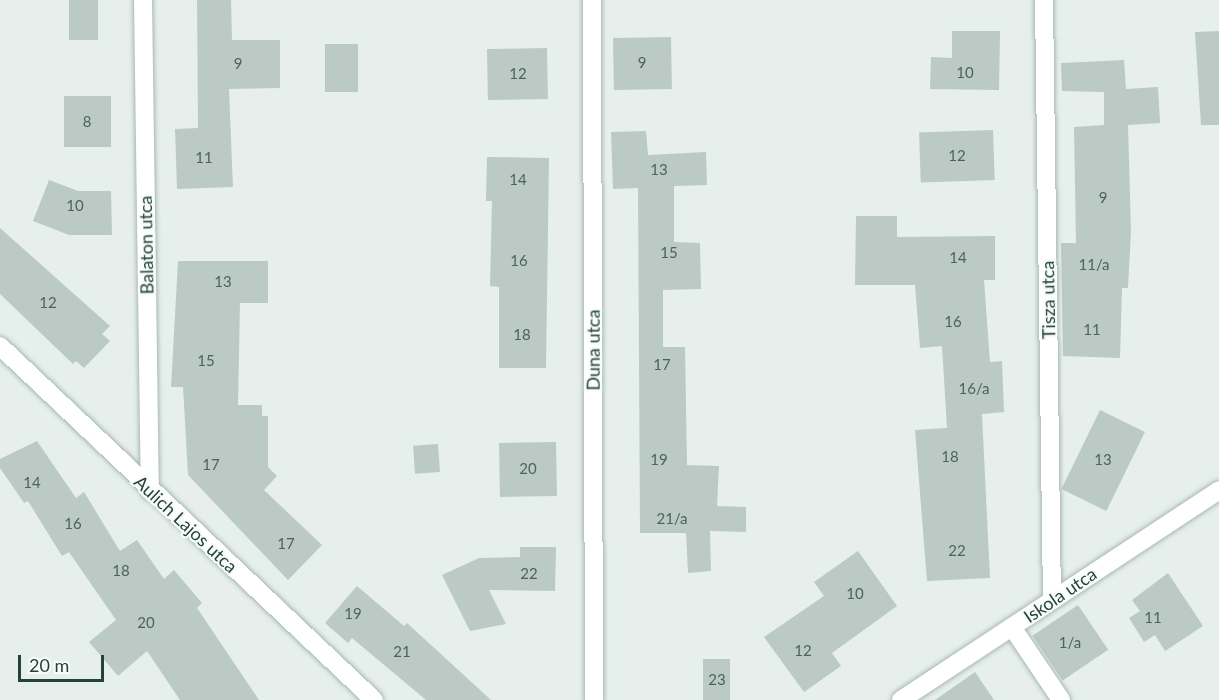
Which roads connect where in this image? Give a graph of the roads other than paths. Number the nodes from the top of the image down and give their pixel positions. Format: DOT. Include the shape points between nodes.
graph roads {
  1 [pos="143,0"];
  2 [pos="592,0"];
  3 [pos="1044,0"];
  4 [pos="0,346"];
  5 [pos="1219,490"];
  6 [pos="150,491"];
  7 [pos="1052,600"];
  8 [pos="1012,627"];
  9 [pos="374,700"];
  10 [pos="594,700"];
  11 [pos="901,700"];
  12 [pos="1061,700"];
  1 -- 6 [label="street, Balaton utca"];
  2 -- 10 [label="street, Duna utca"];
  3 -- 7 [label="street, Tisza utca"];
  4 -- 6 [label="street, Aulich Lajos utca"];
  5 -- 7 [label="street, Iskola utca"];
  6 -- 9 [label="street, Aulich Lajos utca"];
  7 -- 8 [label="street, Iskola utca"];
  8 -- 11 [label="street, Iskola utca"];
  8 -- 12 [label="street"];
}
